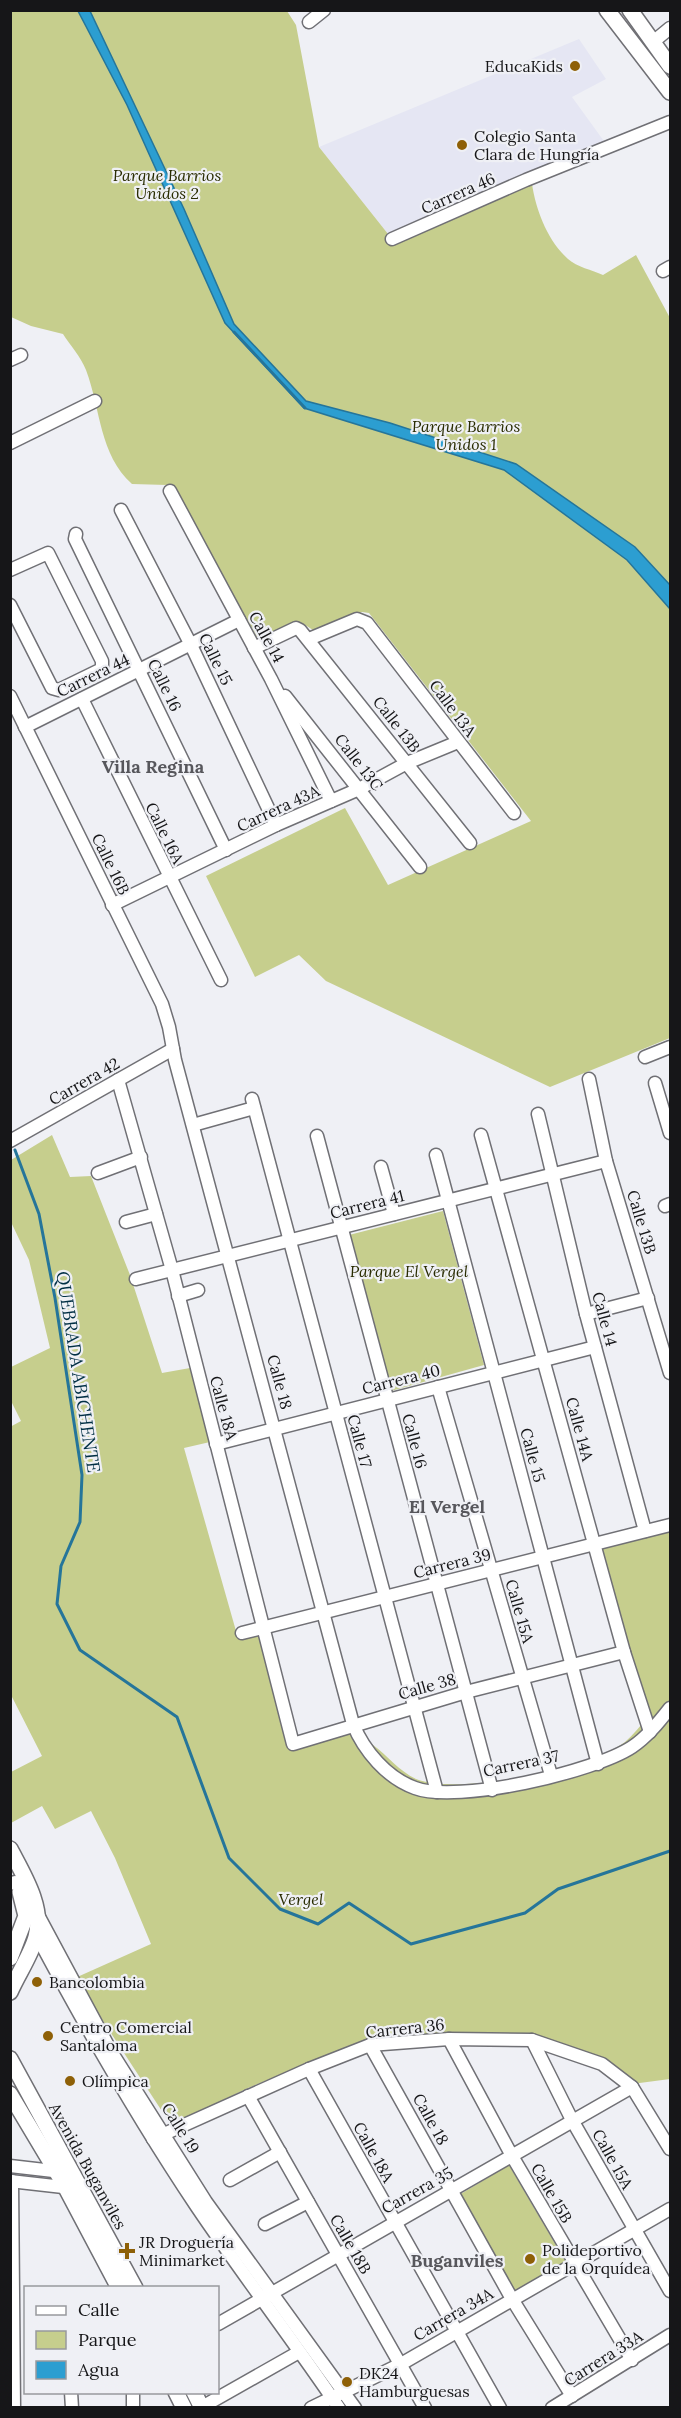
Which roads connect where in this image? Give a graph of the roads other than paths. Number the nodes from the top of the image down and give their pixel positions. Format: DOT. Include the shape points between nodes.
graph roads {
  1 [pos="324,10"];
  2 [pos="607,10"];
  3 [pos="630,10"];
  4 [pos="309,22"];
  5 [pos="670,28"];
  6 [pos="653,42"];
  7 [pos="670,66"];
  8 [pos="670,92"];
  9 [pos="670,122"];
  10 [pos="392,240"];
  11 [pos="94,401"];
  12 [pos="10,442"];
  13 [pos="170,491"];
  14 [pos="121,510"];
  15 [pos="76,534"];
  16 [pos="10,570"];
  17 [pos="10,605"];
  18 [pos="239,620"];
  19 [pos="309,639"];
  20 [pos="191,645"];
  21 [pos="254,648"];
  22 [pos="140,671"];
  23 [pos="271,679"];
  24 [pos="10,696"];
  25 [pos="82,699"];
  26 [pos="25,727"];
  27 [pos="458,742"];
  28 [pos="407,763"];
  29 [pos="359,789"];
  30 [pos="331,801"];
  31 [pos="514,813"];
  32 [pos="276,825"];
  33 [pos="470,843"];
  34 [pos="226,850"];
  35 [pos="420,867"];
  36 [pos="168,878"];
  37 [pos="112,905"];
  38 [pos="221,980"];
  39 [pos="670,1047"];
  40 [pos="173,1049"];
  41 [pos="645,1057"];
  42 [pos="589,1079"];
  43 [pos="118,1080"];
  44 [pos="655,1083"];
  45 [pos="538,1114"];
  46 [pos="193,1125"];
  47 [pos="670,1133"];
  48 [pos="481,1135"];
  49 [pos="317,1136"];
  50 [pos="10,1141"];
  51 [pos="436,1155"];
  52 [pos="141,1158"];
  53 [pos="606,1161"];
  54 [pos="381,1167"];
  55 [pos="98,1173"];
  56 [pos="552,1174"];
  57 [pos="497,1188"];
  58 [pos="448,1200"];
  59 [pos="156,1214"];
  60 [pos="394,1214"];
  61 [pos="126,1222"];
  62 [pos="341,1227"];
  63 [pos="290,1240"];
  64 [pos="228,1256"];
  65 [pos="172,1270"];
  66 [pos="136,1279"];
  67 [pos="198,1290"];
  68 [pos="177,1296"];
  69 [pos="648,1298"];
  70 [pos="586,1314"];
  71 [pos="595,1347"];
  72 [pos="543,1360"];
  73 [pos="494,1373"];
  74 [pos="670,1373"];
  75 [pos="438,1387"];
  76 [pos="387,1400"];
  77 [pos="336,1413"];
  78 [pos="276,1429"];
  79 [pos="216,1444"];
  80 [pos="670,1525"];
  81 [pos="645,1532"];
  82 [pos="594,1544"];
  83 [pos="543,1557"];
  84 [pos="491,1570"];
  85 [pos="437,1584"];
  86 [pos="385,1597"];
  87 [pos="324,1613"];
  88 [pos="264,1628"];
  89 [pos="242,1633"];
  90 [pos="624,1652"];
  91 [pos="572,1666"];
  92 [pos="523,1678"];
  93 [pos="466,1692"];
  94 [pos="414,1707"];
  95 [pos="670,1708"];
  96 [pos="353,1725"];
  97 [pos="650,1732"];
  98 [pos="293,1744"];
  99 [pos="598,1764"];
  100 [pos="551,1775"];
  101 [pos="492,1790"];
  102 [pos="437,1792"];
  103 [pos="10,1849"];
  104 [pos="12,1880"];
  105 [pos="31,1914"];
  106 [pos="37,1935"];
  107 [pos="10,1958"];
  108 [pos="10,1992"];
  109 [pos="449,2039"];
  110 [pos="532,2040"];
  111 [pos="370,2044"];
  112 [pos="11,2060"];
  113 [pos="309,2069"];
  114 [pos="632,2087"];
  115 [pos="10,2094"];
  116 [pos="248,2096"];
  117 [pos="572,2120"];
  118 [pos="158,2137"];
  119 [pos="670,2150"];
  120 [pos="280,2152"];
  121 [pos="512,2156"];
  122 [pos="10,2166"];
  123 [pos="54,2170"];
  124 [pos="68,2180"];
  125 [pos="231,2180"];
  126 [pos="11,2181"];
  127 [pos="451,2190"];
  128 [pos="308,2202"];
  129 [pos="670,2209"];
  130 [pos="393,2222"];
  131 [pos="265,2224"];
  132 [pos="11,2228"];
  133 [pos="634,2230"];
  134 [pos="337,2253"];
  135 [pos="574,2264"];
  136 [pos="12,2281"];
  137 [pos="118,2286"];
  138 [pos="134,2286"];
  139 [pos="670,2291"];
  140 [pos="268,2296"];
  141 [pos="512,2299"];
  142 [pos="219,2323"];
  143 [pos="457,2330"];
  144 [pos="670,2335"];
  145 [pos="16,2338"];
  146 [pos="299,2352"];
  147 [pos="632,2360"];
  148 [pos="401,2364"];
  149 [pos="345,2393"];
  150 [pos="177,2394"];
  151 [pos="572,2396"];
  152 [pos="332,2397"];
  153 [pos="202,2407"];
  154 [pos="14,2408"];
  155 [pos="184,2408"];
  156 [pos="311,2408"];
  157 [pos="339,2408"];
  158 [pos="355,2408"];
  159 [pos="425,2408"];
  160 [pos="500,2408"];
  161 [pos="552,2408"];
  1 -- 4 [label="street"];
  2 -- 8 [label="main road"];
  3 -- 6 [label="main road"];
  5 -- 6 [label="street"];
  6 -- 7 [label="main road"];
  9 -- 10 [label="street, Carrera 46"];
  11 -- 12 [label="street"];
  13 -- 18 [label="street, Calle 14"];
  14 -- 20 [label="street, Calle 15"];
  15 -- 22 [label="street, Calle 16" via="75,539"];
  16 -- 17 [label="street" via="48,553 102,661 102,669 59,690 52,688"];
  18 -- 20 [label="street, Carrera 44"];
  18 -- 21 [label="street, Calle 14"];
  19 -- 21 [label="street, Calle 13B" via="296,628"];
  19 -- 27 [label="street, Calle 13A" via="357,619 368,623"];
  19 -- 28 [label="street, Calle 13B"];
  20 -- 22 [label="street, Carrera 44"];
  20 -- 32 [label="street, Calle 15"];
  21 -- 23 [label="street, Calle 14"];
  22 -- 25 [label="street, Carrera 44"];
  22 -- 34 [label="street, Calle 16"];
  23 -- 29 [label="street, Calle 13C"];
  23 -- 30 [label="street, Calle 14"];
  24 -- 26 [label="street, Calle 16B"];
  25 -- 26 [label="street, Carrera 44"];
  25 -- 36 [label="street, Calle 16A"];
  26 -- 37 [label="street, Calle 16B"];
  27 -- 28 [label="street, Carrera 43A"];
  27 -- 31 [label="street, Calle 13A"];
  28 -- 29 [label="street, Carrera 43A"];
  28 -- 33 [label="street, Calle 13B"];
  29 -- 30 [label="street, Carrera 43A"];
  29 -- 35 [label="street, Calle 13C"];
  30 -- 32 [label="street, Carrera 43A"];
  32 -- 34 [label="street, Carrera 43A"];
  34 -- 36 [label="street, Carrera 43A"];
  36 -- 37 [label="street, Carrera 43A"];
  36 -- 38 [label="street, Calle 16A"];
  37 -- 40 [label="street, Calle 16B" via="162,1004"];
  39 -- 41 [label="street"];
  40 -- 43 [label="street, Carrera 42"];
  40 -- 46 [label="street, Calle 18"];
  42 -- 53 [label="street, Calle 13B"];
  43 -- 50 [label="street, Carrera 42"];
  43 -- 52 [label="street, Calle 18A"];
  44 -- 47 [label="street"];
  45 -- 56 [label="street, Calle 14"];
  46 -- 63 [label="street, Calle 17" via="253,1104"];
  46 -- 64 [label="street, Calle 18"];
  48 -- 57 [label="street, Calle 14A"];
  49 -- 62 [label="street, Calle 16"];
  51 -- 58 [label="street, Calle 15"];
  52 -- 55 [label="street"];
  52 -- 59 [label="street, Calle 18A"];
  53 -- 56 [label="street, Carrera 41"];
  53 -- 69 [label="street, Calle 13B"];
  54 -- 60 [label="street"];
  56 -- 57 [label="street, Carrera 41"];
  56 -- 70 [label="street, Calle 14"];
  57 -- 58 [label="street, Carrera 41"];
  57 -- 72 [label="street, Calle 14A"];
  58 -- 60 [label="street, Carrera 41"];
  58 -- 73 [label="street, Calle 15"];
  59 -- 61 [label="street"];
  59 -- 65 [label="street, Calle 18A"];
  60 -- 62 [label="street, Carrera 41"];
  62 -- 63 [label="street, Carrera 41"];
  62 -- 76 [label="street, Calle 16"];
  63 -- 64 [label="street, Carrera 41"];
  63 -- 77 [label="street, Calle 17"];
  64 -- 65 [label="street, Carrera 41"];
  64 -- 78 [label="street, Calle 18"];
  65 -- 66 [label="street, Carrera 41"];
  65 -- 68 [label="street, Calle 18A"];
  67 -- 68 [label="street"];
  68 -- 79 [label="street, Calle 18A"];
  69 -- 70 [label="street"];
  69 -- 74 [label="street, Calle 13B"];
  70 -- 71 [label="street, Calle 14"];
  71 -- 72 [label="street, Carrera 40"];
  71 -- 81 [label="street, Calle 14"];
  72 -- 73 [label="street, Carrera 40"];
  72 -- 82 [label="street, Calle 14A"];
  73 -- 75 [label="street, Carrera 40"];
  73 -- 83 [label="street, Calle 15"];
  75 -- 76 [label="street, Carrera 40"];
  75 -- 84 [label="street, Calle 15A"];
  76 -- 77 [label="street, Carrera 40"];
  76 -- 85 [label="street, Calle 16"];
  77 -- 78 [label="street, Carrera 40"];
  77 -- 86 [label="street, Calle 17"];
  78 -- 79 [label="street, Carrera 40"];
  78 -- 87 [label="street, Calle 18"];
  79 -- 88 [label="street, Calle 18A"];
  80 -- 81 [label="street, Carrera 39"];
  81 -- 82 [label="street, Carrera 39"];
  82 -- 83 [label="street, Carrera 39"];
  82 -- 90 [label="street, Calle 14A"];
  83 -- 84 [label="street, Carrera 39"];
  83 -- 91 [label="street, Calle 15"];
  84 -- 85 [label="street, Carrera 39"];
  84 -- 92 [label="street, Calle 15A"];
  85 -- 86 [label="street, Carrera 39"];
  85 -- 93 [label="street, Calle 16"];
  86 -- 87 [label="street, Carrera 39"];
  86 -- 94 [label="street, Calle 17"];
  87 -- 88 [label="street, Carrera 39"];
  87 -- 96 [label="street, Calle 18"];
  88 -- 89 [label="street, Carrera 39"];
  88 -- 98 [label="street, Calle 18A"];
  90 -- 91 [label="street, Calle 38"];
  90 -- 97 [label="street, Calle 14A"];
  91 -- 92 [label="street, Calle 38"];
  91 -- 99 [label="street, Calle 15"];
  92 -- 93 [label="street, Calle 38"];
  92 -- 100 [label="street, Calle 15A"];
  93 -- 94 [label="street, Calle 38"];
  93 -- 101 [label="street, Calle 16"];
  94 -- 96 [label="street, Calle 38"];
  94 -- 102 [label="street, Calle 17"];
  95 -- 97 [label="street, Carrera 37"];
  96 -- 98 [label="street, Calle 38"];
  96 -- 102 [label="street, Carrera 37" via="360,1742 389,1773 416,1788"];
  97 -- 99 [label="street, Carrera 37" via="632,1747"];
  99 -- 100 [label="street, Carrera 37"];
  100 -- 101 [label="street, Carrera 37"];
  101 -- 102 [label="street, Carrera 37"];
  103 -- 105 [label="main road, Calle 19" via="32,1895"];
  104 -- 105 [label="main road, Calle 19"];
  105 -- 106 [label="main road"];
  105 -- 107 [label="main road"];
  105 -- 118 [label="street, Calle 19"];
  106 -- 108 [label="main road"];
  106 -- 118 [label="street, Calle 19" via="105,2060"];
  109 -- 110 [label="street, Carrera 36"];
  109 -- 111 [label="street, Carrera 36"];
  109 -- 121 [label="street, Calle 15B"];
  110 -- 114 [label="street, Carrera 36" via="602,2064"];
  110 -- 117 [label="street, Calle 15A"];
  111 -- 113 [label="street, Carrera 36"];
  111 -- 127 [label="street, Calle 18"];
  112 -- 124 [label="main road, Avenida Buganviles"];
  113 -- 116 [label="street, Carrera 36"];
  113 -- 130 [label="street, Calle 18A"];
  114 -- 117 [label="street, Carrera 35"];
  114 -- 119 [label="street"];
  115 -- 123 [label="main road, Avenida Buganviles"];
  116 -- 118 [label="street, Carrera 36"];
  116 -- 120 [label="street, Calle 18B"];
  117 -- 121 [label="street, Carrera 35"];
  117 -- 133 [label="street, Calle 15A"];
  118 -- 140 [label="street, Calle 19"];
  120 -- 125 [label="street"];
  120 -- 128 [label="street, Calle 18B"];
  121 -- 127 [label="street, Carrera 35"];
  121 -- 135 [label="street, Calle 15B"];
  122 -- 123 [label="street"];
  123 -- 124 [label="main road, Avenida Buganviles"];
  124 -- 126 [label="street"];
  124 -- 137 [label="main road, Avenida Buganviles"];
  124 -- 138 [label="main road, Avenida Buganviles" via="81,2190"];
  126 -- 132 [label="street"];
  127 -- 130 [label="street, Carrera 35"];
  127 -- 141 [label="street, Calle 18"];
  128 -- 131 [label="street"];
  128 -- 134 [label="street, Calle 18B"];
  129 -- 133 [label="street, Carrera 34A"];
  130 -- 134 [label="street, Carrera 35"];
  130 -- 143 [label="street, Calle 18A"];
  132 -- 136 [label="street"];
  133 -- 135 [label="street, Carrera 34A"];
  133 -- 139 [label="street, Calle 15A"];
  134 -- 140 [label="street, Carrera 35"];
  134 -- 148 [label="street, Calle 18B"];
  135 -- 141 [label="street, Carrera 34A"];
  135 -- 147 [label="street, Calle 15B"];
  136 -- 145 [label="street"];
  140 -- 142 [label="street, Carrera 35"];
  140 -- 146 [label="street, Calle 19"];
  140 -- 149 [label="street, Calle 19"];
  141 -- 143 [label="street, Carrera 34A"];
  141 -- 151 [label="street, Calle 18"];
  143 -- 148 [label="street, Carrera 34A"];
  143 -- 160 [label="street, Calle 18A"];
  144 -- 147 [label="street, Carrera 33A"];
  145 -- 154 [label="street"];
  146 -- 152 [label="street, Calle 19"];
  146 -- 153 [label="street"];
  147 -- 151 [label="street, Carrera 33A"];
  148 -- 149 [label="street, Carrera 34A"];
  148 -- 159 [label="street, Calle 18B"];
  149 -- 152 [label="street, Carrera 34A"];
  149 -- 158 [label="street, Calle 19"];
  150 -- 155 [label="main road"];
  151 -- 161 [label="street, Carrera 33A"];
  152 -- 156 [label="street, Carrera 34A"];
  152 -- 157 [label="street, Calle 19"];
}
